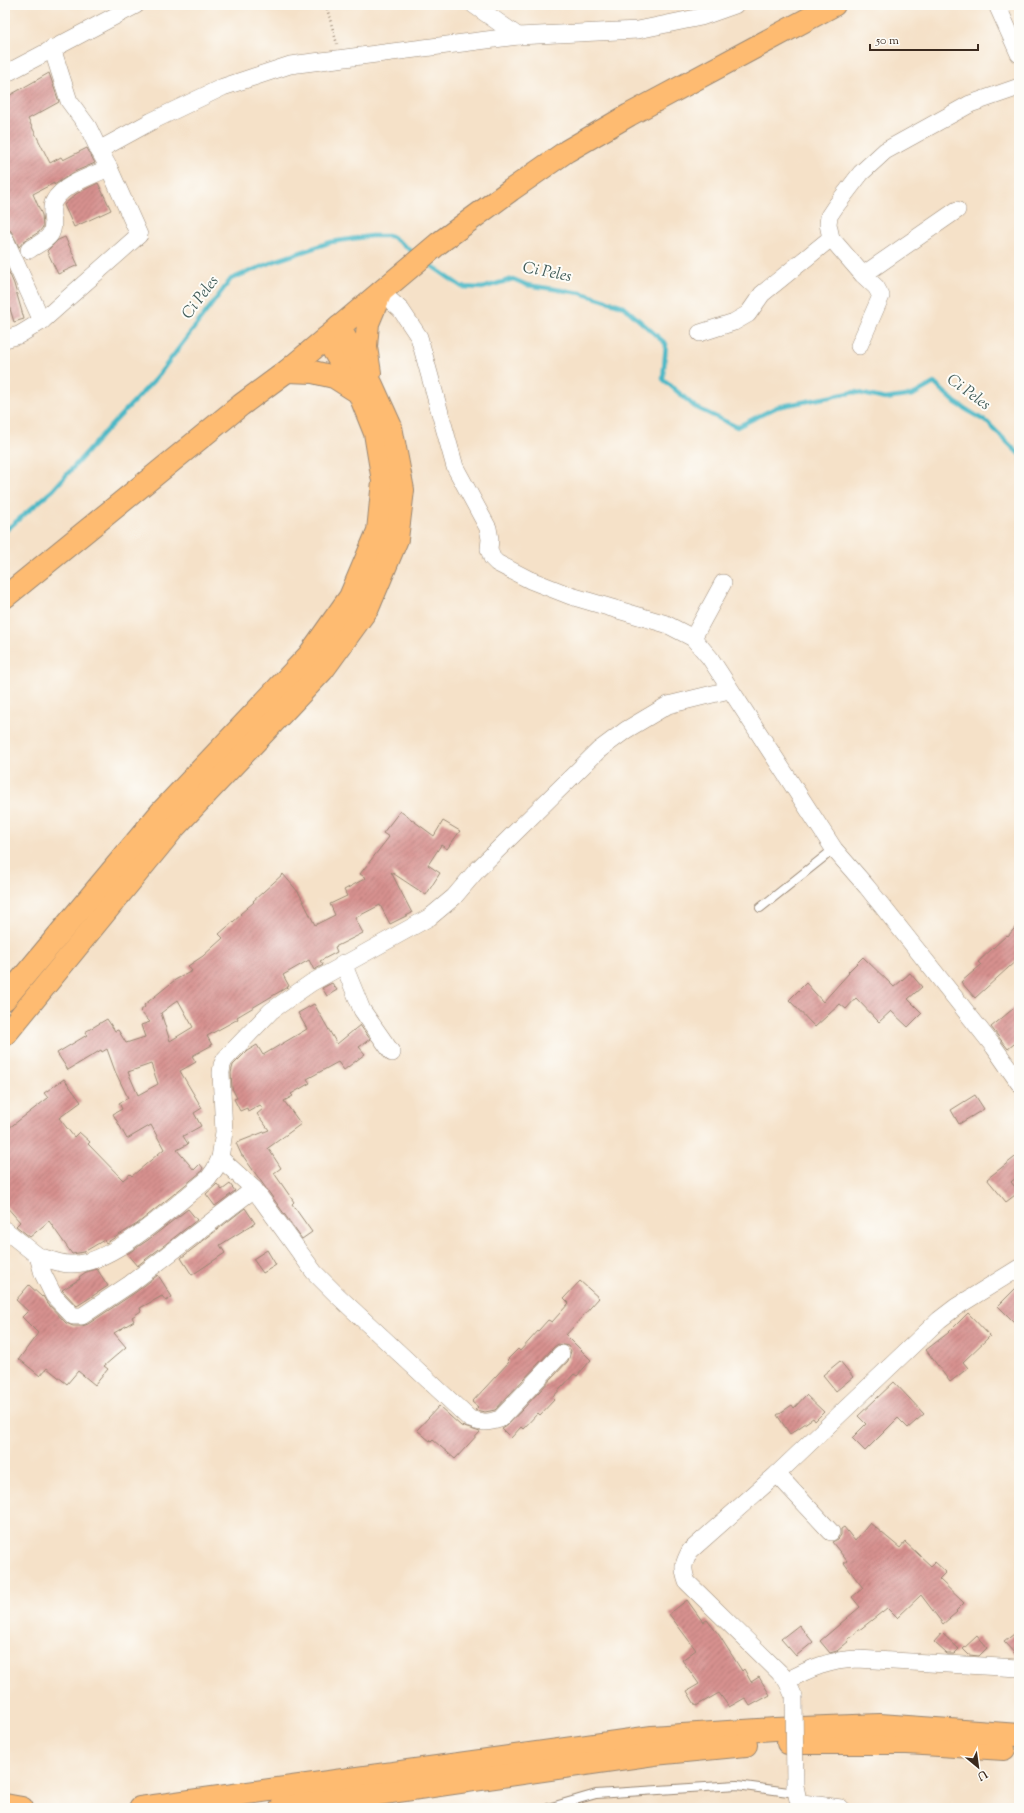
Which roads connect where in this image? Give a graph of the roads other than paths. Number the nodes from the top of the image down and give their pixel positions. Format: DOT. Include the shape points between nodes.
graph roads {
  1 [pos="136,5"];
  2 [pos="474,5"];
  3 [pos="734,5"];
  4 [pos="834,5"];
  5 [pos="998,5"];
  6 [pos="518,36"];
  7 [pos="52,48"];
  8 [pos="1019,54"];
  9 [pos="5,74"];
  10 [pos="1019,87"];
  11 [pos="99,150"];
  12 [pos="109,168"];
  13 [pos="957,210"];
  14 [pos="832,238"];
  15 [pos="5,239"];
  16 [pos="29,250"];
  17 [pos="863,274"];
  18 [pos="381,292"];
  19 [pos="42,320"];
  20 [pos="332,333"];
  21 [pos="700,333"];
  22 [pos="5,339"];
  23 [pos="859,346"];
  24 [pos="287,371"];
  25 [pos="365,389"];
  26 [pos="724,583"];
  27 [pos="5,597"];
  28 [pos="693,638"];
  29 [pos="729,690"];
  30 [pos="834,849"];
  31 [pos="760,908"];
  32 [pos="343,963"];
  33 [pos="5,999"];
  34 [pos="5,1035"];
  35 [pos="392,1053"];
  36 [pos="1019,1083"];
  37 [pos="220,1158"];
  38 [pos="254,1189"];
  39 [pos="5,1230"];
  40 [pos="38,1256"];
  41 [pos="1019,1268"];
  42 [pos="561,1354"];
  43 [pos="777,1474"];
  44 [pos="831,1532"];
  45 [pos="1019,1668"];
  46 [pos="787,1681"];
  47 [pos="1019,1735"];
  48 [pos="1019,1750"];
  49 [pos="795,1789"];
  50 [pos="358,1797"];
  51 [pos="5,1805"];
  52 [pos="22,1808"];
  53 [pos="140,1808"];
  54 [pos="281,1808"];
  55 [pos="339,1808"];
  56 [pos="548,1808"];
  57 [pos="841,1808"];
  1 -- 7 [label="street"];
  2 -- 6 [label="street"];
  3 -- 6 [label="street" via="701,17 638,30"];
  4 -- 18 [label="highway" via="567,151 510,190"];
  5 -- 8 [label="street"];
  6 -- 11 [label="street" via="290,65 223,87"];
  7 -- 9 [label="street"];
  7 -- 11 [label="street" via="69,101 88,127"];
  10 -- 14 [label="street" via="970,104 885,151 861,173 829,216 828,224"];
  11 -- 12 [label="street"];
  12 -- 16 [label="street" via="72,185 54,199 51,206 54,227 45,239"];
  12 -- 19 [label="street" via="139,235"];
  13 -- 17 [label="street"];
  14 -- 17 [label="street"];
  14 -- 21 [label="street" via="762,294 748,314 734,322"];
  15 -- 19 [label="street"];
  17 -- 23 [label="street" via="881,296"];
  18 -- 20 [label="highway"];
  18 -- 25 [label="highway" via="368,323"];
  18 -- 28 [label="street" via="401,310 419,337 455,467 488,528 492,558 530,580 571,596 666,624"];
  19 -- 22 [label="street" via="18,335"];
  20 -- 24 [label="highway"];
  20 -- 25 [label="highway"];
  24 -- 25 [label="highway" via="313,372"];
  24 -- 27 [label="highway" via="241,405"];
  25 -- 33 [label="highway" via="383,481 378,531 350,597 309,655 161,812"];
  25 -- 34 [label="highway" via="391,427 403,490 397,539 368,608 323,670 174,828"];
  26 -- 28 [label="street"];
  28 -- 29 [label="street" via="710,658"];
  29 -- 30 [label="street"];
  29 -- 32 [label="street" via="668,705 626,730 588,760 477,870 454,897 430,917"];
  30 -- 31 [label="lane"];
  30 -- 36 [label="street" via="989,1040"];
  32 -- 35 [label="street" via="362,1010"];
  32 -- 37 [label="street" via="310,982 271,1011 222,1065 224,1132"];
  37 -- 38 [label="street"];
  37 -- 40 [label="street" via="208,1179 128,1242 110,1253 92,1261 71,1264"];
  38 -- 40 [label="street" via="130,1284 82,1316 73,1316 54,1296 43,1274"];
  38 -- 42 [label="street" via="314,1272 470,1419 481,1423 500,1419"];
  39 -- 40 [label="street"];
  41 -- 43 [label="street" via="947,1313"];
  43 -- 44 [label="street"];
  43 -- 46 [label="street" via="690,1551 683,1572 687,1582"];
  45 -- 46 [label="street" via="857,1658 821,1664"];
  46 -- 49 [label="street, bridge" via="794,1697"];
  47 -- 53 [label="highway" via="880,1726 775,1728 652,1737"];
  48 -- 50 [label="highway" via="907,1743 773,1742 654,1754"];
  49 -- 56 [label="lane" via="737,1785 596,1794"];
  49 -- 57 [label="street" via="798,1800 802,1803"];
  50 -- 54 [label="highway"];
  50 -- 55 [label="lane"];
  51 -- 52 [label="highway"];
}
